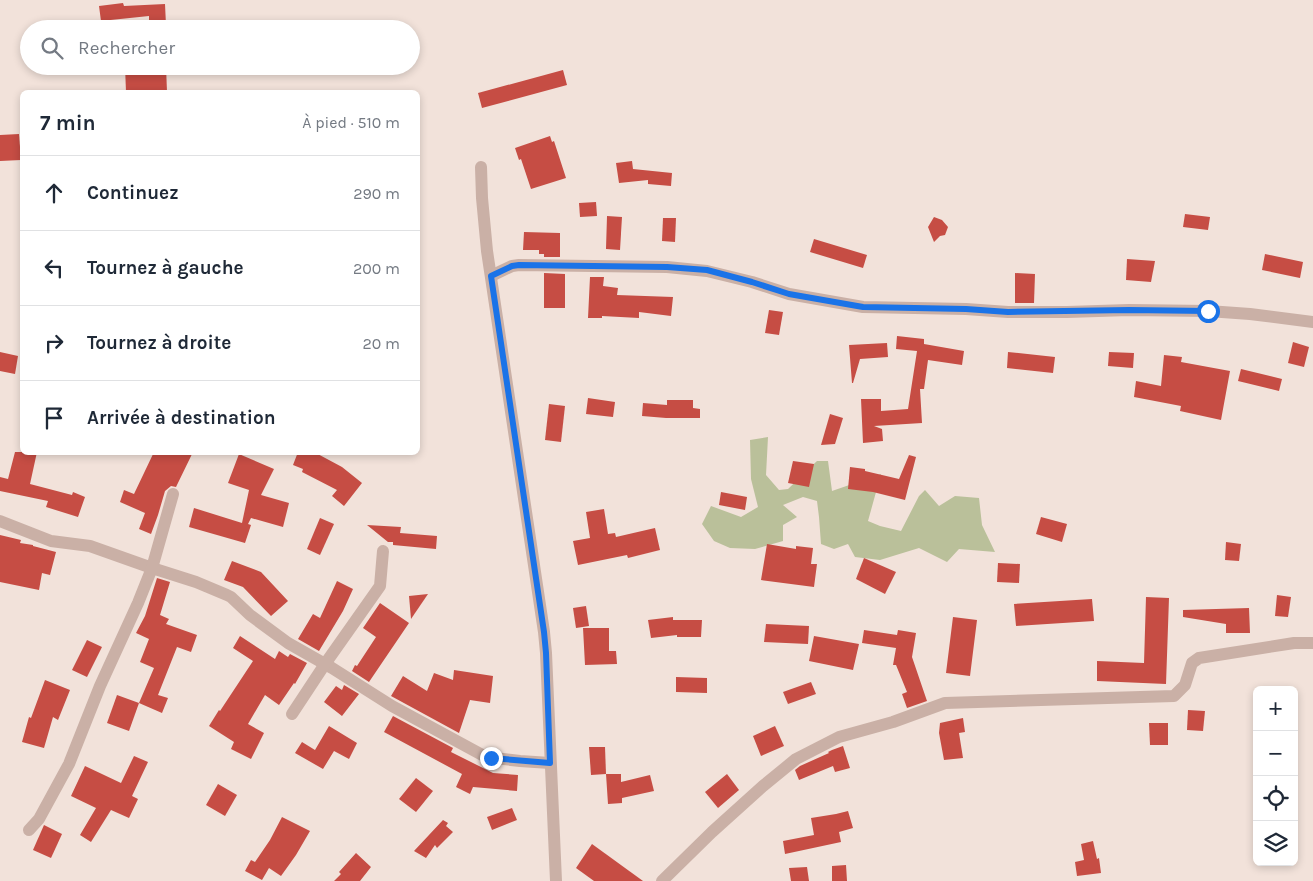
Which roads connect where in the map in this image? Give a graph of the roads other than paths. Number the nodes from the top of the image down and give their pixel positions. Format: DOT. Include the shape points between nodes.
graph roads {
  1 [pos="481,166"];
  2 [pos="491,276"];
  3 [pos="1313,322"];
  4 [pos="173,494"];
  5 [pos="0,521"];
  6 [pos="383,551"];
  7 [pos="152,568"];
  8 [pos="1313,643"];
  9 [pos="325,664"];
  10 [pos="292,714"];
  11 [pos="550,763"];
  12 [pos="29,830"];
  13 [pos="556,881"];
  14 [pos="662,881"];
  1 -- 2 [label="street"];
  2 -- 3 [label="street" via="519,265 667,267 707,270 789,294 863,307 1008,312 1208,311"];
  2 -- 11 [label="street" via="544,632"];
  4 -- 7 [label="street"];
  5 -- 7 [label="street" via="52,541 90,546"];
  6 -- 9 [label="street" via="380,586"];
  7 -- 9 [label="street" via="231,597 288,643"];
  7 -- 12 [label="street" via="69,764 39,819"];
  8 -- 14 [label="street" via="1199,658 1192,663 1185,685 1174,696 945,703 839,737 796,759 712,832"];
  9 -- 10 [label="street"];
  9 -- 11 [label="street" via="392,706 486,756"];
  11 -- 13 [label="street"];
}
